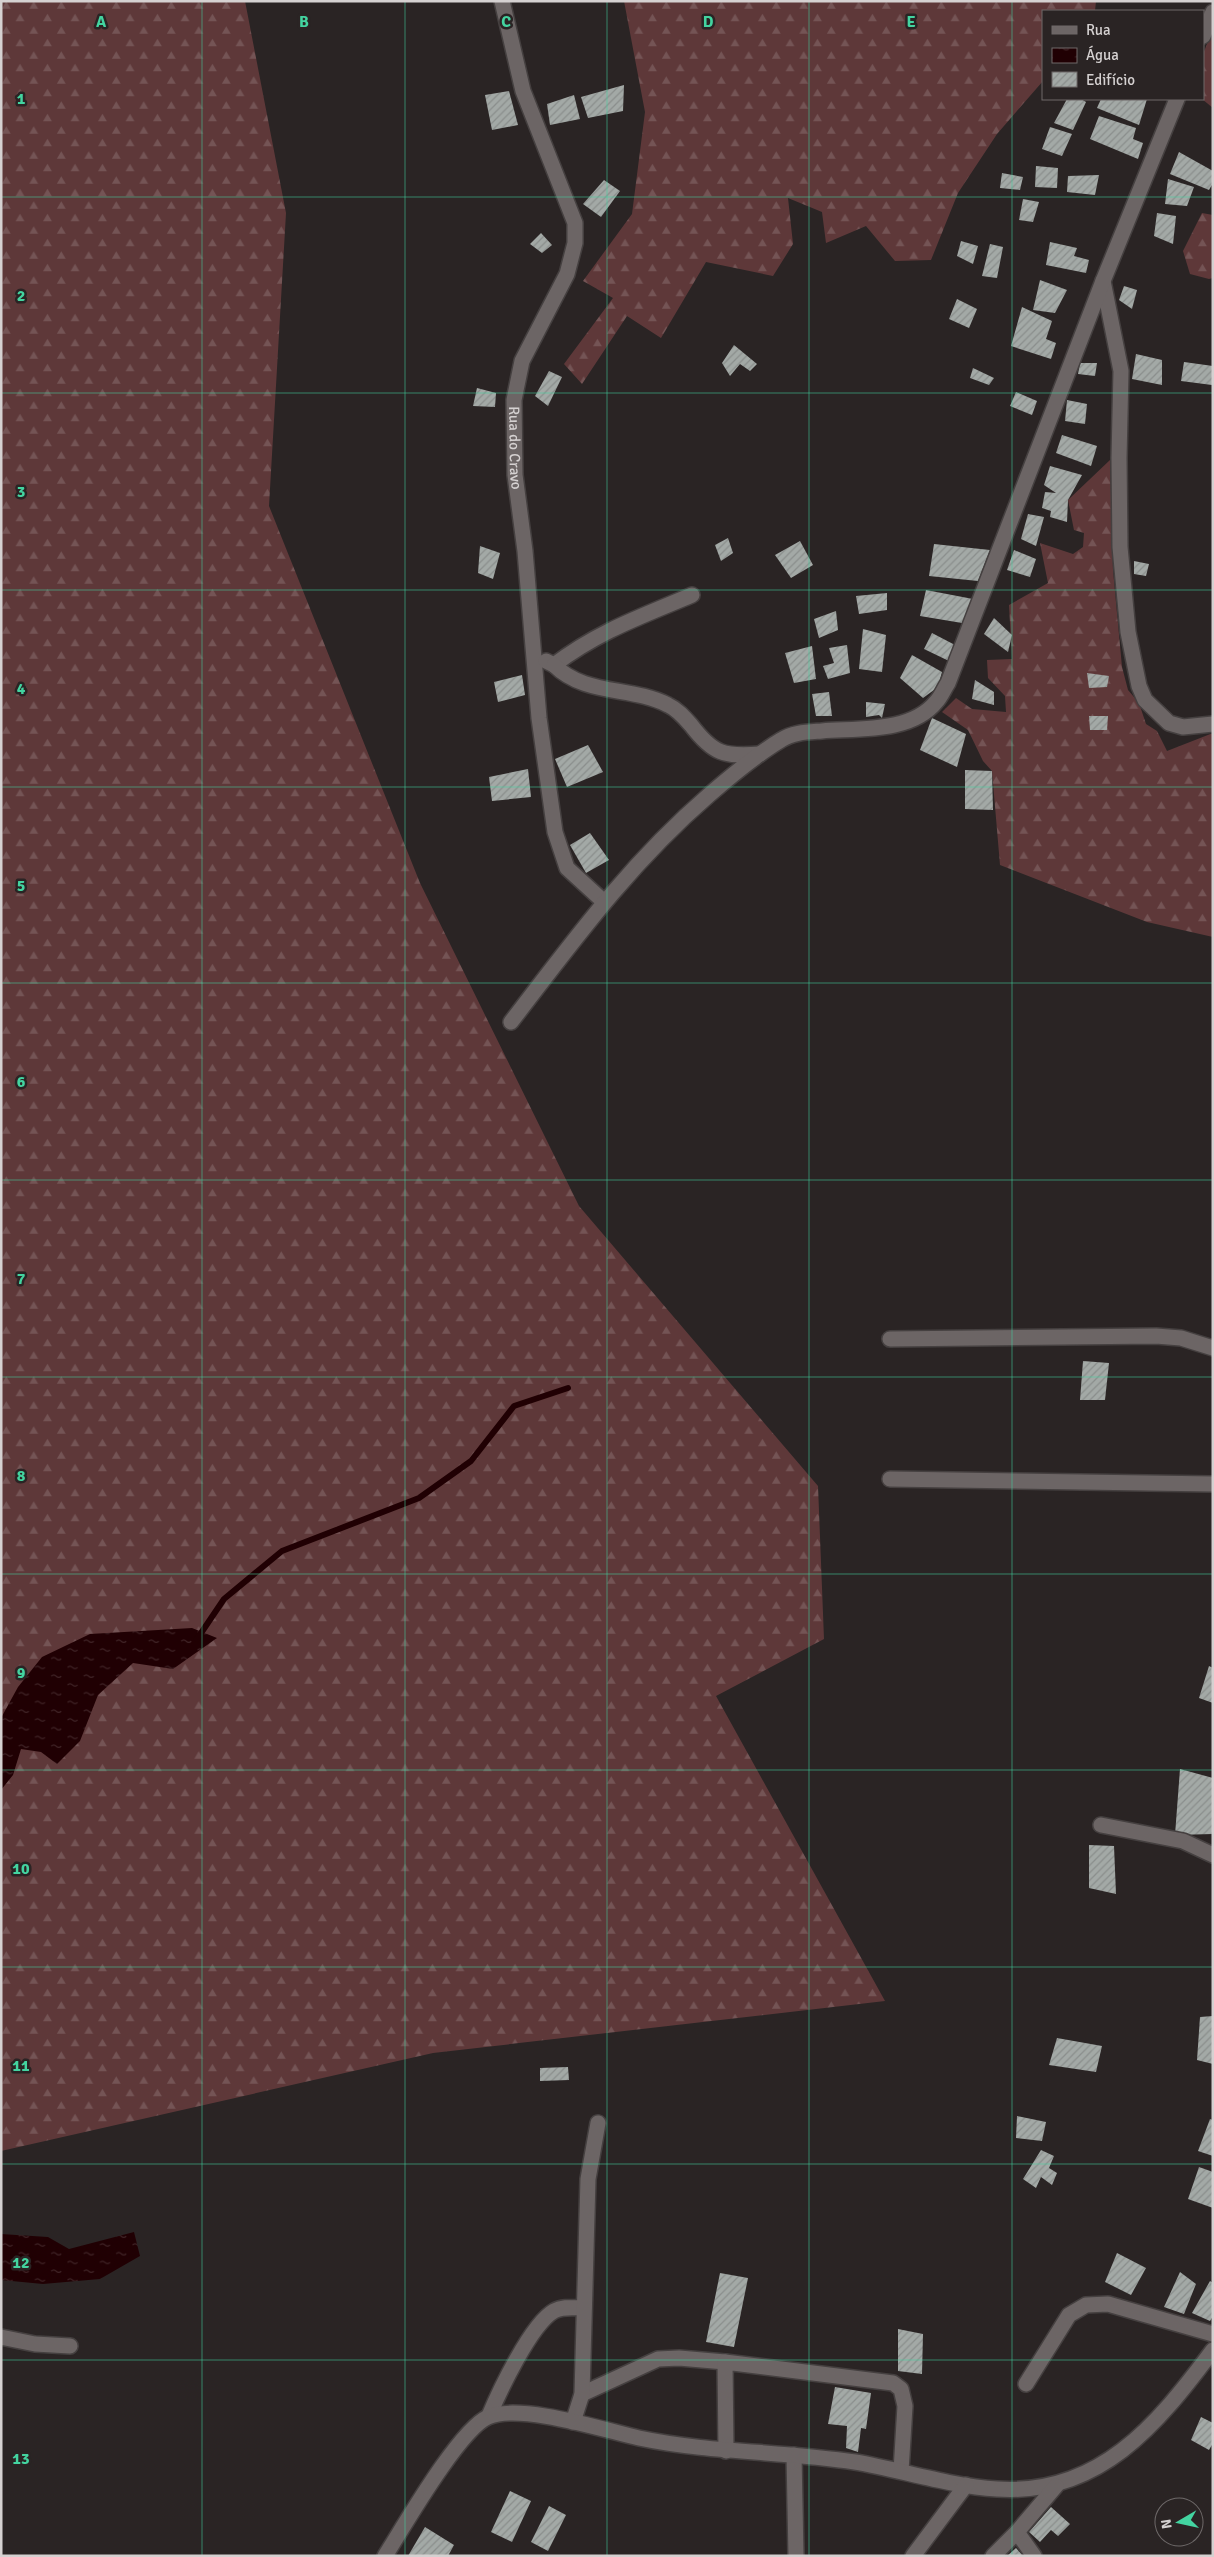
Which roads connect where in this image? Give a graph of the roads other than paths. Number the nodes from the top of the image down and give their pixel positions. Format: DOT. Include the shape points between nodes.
graph roads {
  1 [pos="502,1"];
  2 [pos="1213,12"];
  3 [pos="1204,34"];
  4 [pos="1177,100"];
  5 [pos="1103,281"];
  6 [pos="692,596"];
  7 [pos="534,655"];
  8 [pos="554,665"];
  9 [pos="1213,724"];
  10 [pos="760,754"];
  11 [pos="603,901"];
  12 [pos="510,1022"];
  13 [pos="890,1339"];
  14 [pos="1213,1348"];
  15 [pos="890,1479"];
  16 [pos="1213,1484"];
  17 [pos="1100,1825"];
  18 [pos="1213,1855"];
  19 [pos="598,2123"];
  20 [pos="584,2308"];
  21 [pos="1213,2334"];
  22 [pos="1,2336"];
  23 [pos="70,2346"];
  24 [pos="1213,2350"];
  25 [pos="725,2362"];
  26 [pos="1026,2384"];
  27 [pos="582,2394"];
  28 [pos="489,2416"];
  29 [pos="573,2422"];
  30 [pos="726,2451"];
  31 [pos="794,2455"];
  32 [pos="901,2471"];
  33 [pos="966,2485"];
  34 [pos="1056,2486"];
  35 [pos="1017,2532"];
  36 [pos="385,2556"];
  37 [pos="796,2556"];
  38 [pos="913,2556"];
  39 [pos="993,2556"];
  40 [pos="1034,2556"];
  1 -- 7 [label="street, Rua do Cravo" via="523,91 575,223 575,243 567,274 522,361 514,400 515,475"];
  2 -- 3 [label="street"];
  4 -- 5 [label="street"];
  5 -- 9 [label="street" via="1121,371 1120,547 1128,632 1139,686 1145,700 1169,723 1183,728"];
  5 -- 10 [label="street" via="948,683 936,703 900,724 802,733 784,738"];
  6 -- 8 [label="street" via="615,626"];
  7 -- 8 [label="street"];
  7 -- 11 [label="street, Rua do Cravo" via="548,792 561,855 567,868"];
  8 -- 10 [label="street" via="575,681 655,699 670,706 684,716 715,751 734,756"];
  10 -- 11 [label="street" via="684,817"];
  11 -- 12 [label="street"];
  13 -- 14 [label="street" via="1156,1336 1182,1338"];
  15 -- 16 [label="street"];
  17 -- 18 [label="street" via="1183,1841"];
  19 -- 20 [label="street" via="588,2179"];
  20 -- 27 [label="street"];
  20 -- 28 [label="street" via="563,2308 545,2319 530,2338"];
  21 -- 26 [label="street" via="1108,2304 1086,2305 1069,2315"];
  22 -- 23 [label="street" via="35,2344"];
  24 -- 34 [label="street" via="1176,2400 1138,2439 1109,2460"];
  25 -- 27 [label="street" via="658,2359"];
  25 -- 30 [label="street"];
  25 -- 32 [label="street" via="893,2383 901,2388 905,2406"];
  27 -- 29 [label="street"];
  28 -- 29 [label="street" via="521,2414"];
  28 -- 36 [label="street" via="461,2441"];
  29 -- 30 [label="street" via="641,2438"];
  30 -- 31 [label="street"];
  31 -- 32 [label="street"];
  31 -- 37 [label="street"];
  32 -- 33 [label="street"];
  33 -- 34 [label="street" via="1023,2490"];
  33 -- 38 [label="street"];
  34 -- 35 [label="street"];
  35 -- 39 [label="street"];
  35 -- 40 [label="street"];
}
